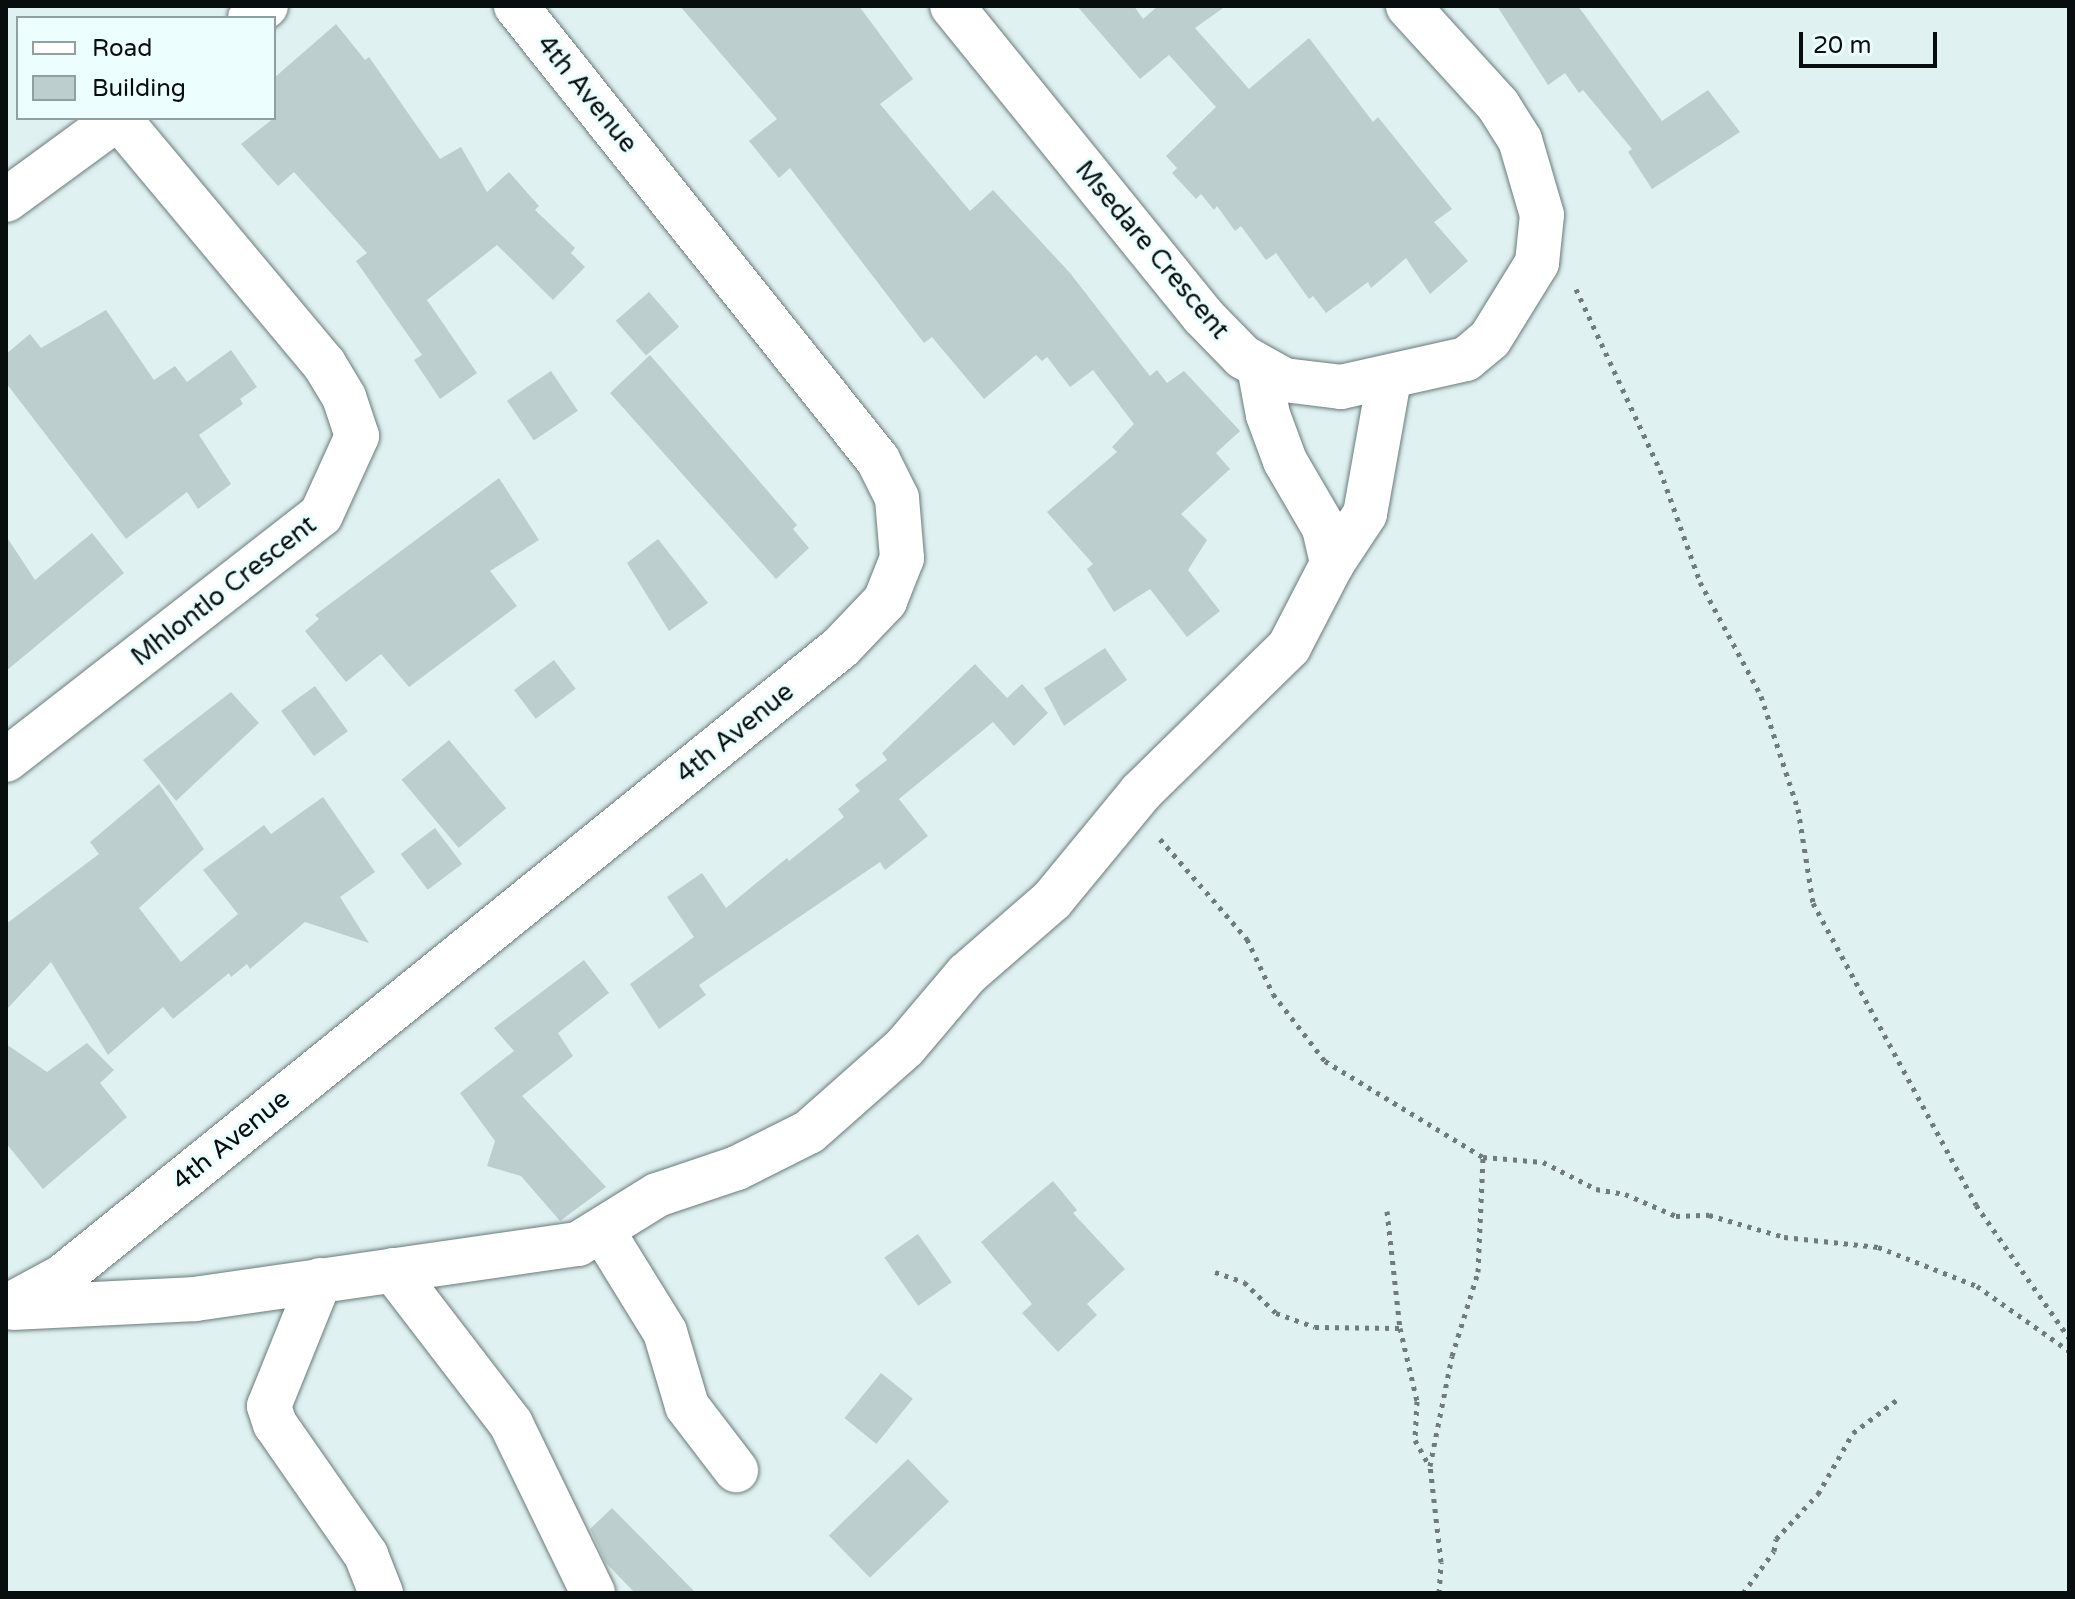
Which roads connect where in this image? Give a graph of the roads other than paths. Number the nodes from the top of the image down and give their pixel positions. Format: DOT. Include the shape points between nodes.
graph roads {
  1 [pos="516,6"];
  2 [pos="952,6"];
  3 [pos="1408,6"];
  4 [pos="115,120"];
  5 [pos="120,120"];
  6 [pos="6,200"];
  7 [pos="1259,367"];
  8 [pos="1389,379"];
  9 [pos="1332,564"];
  10 [pos="6,760"];
  11 [pos="602,1230"];
  12 [pos="393,1270"];
  13 [pos="320,1280"];
  14 [pos="6,1308"];
  15 [pos="736,1470"];
  16 [pos="381,1593"];
  17 [pos="593,1593"];
  1 -- 14 [label="street, 4th Avenue" via="878,460 897,498 902,558 885,601 841,647 63,1276"];
  2 -- 7 [label="street, Msedare Crescent" via="1203,316"];
  3 -- 8 [label="street, Msedare Crescent" via="1498,105 1520,140 1542,215 1537,263 1490,339 1466,359"];
  4 -- 6 [label="street, Mhlontlo Crescent"];
  5 -- 10 [label="street, Mhlontlo Crescent" via="324,364 344,397 357,436 342,479 321,515"];
  7 -- 8 [label="street, Msedare Crescent" via="1284,380 1341,387"];
  7 -- 9 [label="street" via="1268,415 1285,461 1324,528"];
  8 -- 9 [label="street" via="1365,514"];
  9 -- 11 [label="street" via="1289,647 1141,792 1052,900 967,974 905,1047 809,1132 737,1168 657,1195"];
  11 -- 12 [label="street" via="578,1244"];
  11 -- 15 [label="street" via="665,1332 687,1406"];
  12 -- 13 [label="street"];
  12 -- 17 [label="street" via="511,1424"];
  13 -- 14 [label="street" via="195,1299"];
  13 -- 16 [label="street" via="269,1406 275,1424 366,1555"];
}
